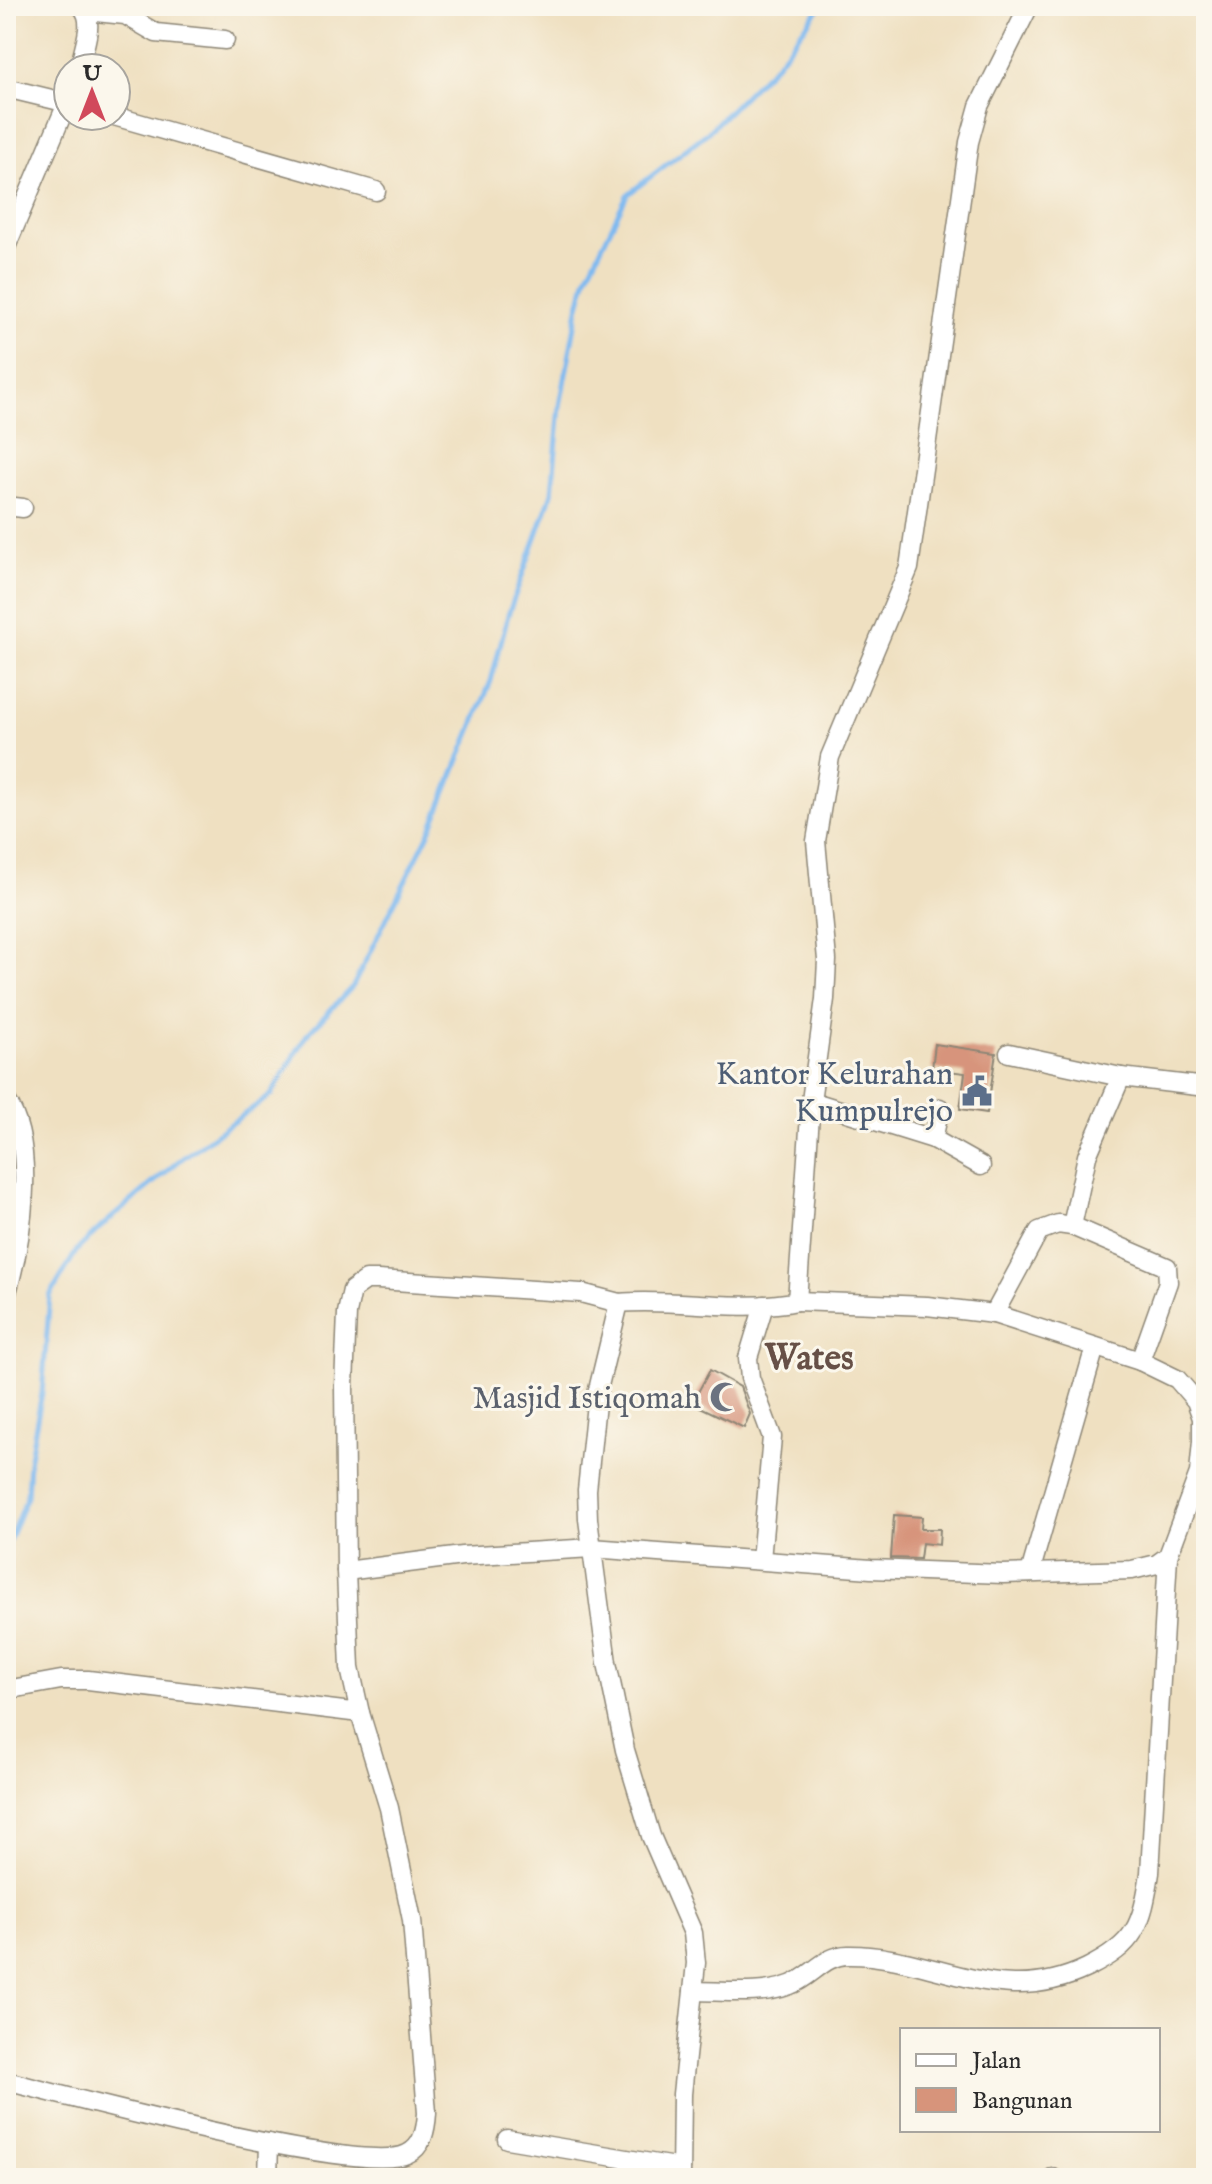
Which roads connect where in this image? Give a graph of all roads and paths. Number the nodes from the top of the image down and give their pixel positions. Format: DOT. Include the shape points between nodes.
graph roads {
  1 [pos="1029,6"];
  2 [pos="84,8"];
  3 [pos="225,40"];
  4 [pos="83,52"];
  5 [pos="6,88"];
  6 [pos="52,98"];
  7 [pos="132,121"];
  8 [pos="55,132"];
  9 [pos="376,191"];
  10 [pos="6,247"];
  11 [pos="1009,1053"];
  12 [pos="1121,1077"];
  13 [pos="1206,1087"];
  14 [pos="6,1100"];
  15 [pos="811,1101"];
  16 [pos="940,1108"];
  17 [pos="933,1139"];
  18 [pos="981,1166"];
  19 [pos="1072,1226"];
  20 [pos="6,1296"];
  21 [pos="797,1301"];
  22 [pos="619,1303"];
  23 [pos="764,1305"];
  24 [pos="994,1314"];
  25 [pos="1095,1347"];
  26 [pos="1140,1361"];
  27 [pos="1202,1474"];
  28 [pos="592,1548"];
  29 [pos="1168,1556"];
  30 [pos="761,1560"];
  31 [pos="346,1571"];
  32 [pos="1030,1573"];
  33 [pos="6,1690"];
  34 [pos="360,1713"];
  35 [pos="693,1991"];
  36 [pos="6,2081"];
  37 [pos="507,2139"];
  38 [pos="269,2143"];
  39 [pos="681,2173"];
  40 [pos="268,2178"];
  1 -- 15 [label="street" via="979,106 969,142 909,568 830,757 823,787 816,869 827,960"];
  2 -- 3 [label="street" via="125,15 156,33"];
  2 -- 4 [label="street" via="89,25"];
  5 -- 6 [label="street"];
  7 -- 9 [label="street"];
  8 -- 10 [label="street"];
  11 -- 12 [label="street"];
  12 -- 13 [label="street"];
  12 -- 19 [label="street" via="1087,1156"];
  14 -- 20 [label="street" via="18,1130 23,1191"];
  15 -- 17 [label="street"];
  15 -- 21 [label="street"];
  16 -- 17 [label="street"];
  17 -- 18 [label="street"];
  19 -- 24 [label="street" via="1058,1224 1039,1231"];
  19 -- 26 [label="street" via="1167,1267 1168,1282"];
  21 -- 23 [label="street"];
  21 -- 24 [label="street"];
  22 -- 23 [label="street"];
  22 -- 28 [label="street" via="602,1369 589,1462"];
  22 -- 31 [label="street" via="581,1293 394,1280 366,1280 352,1290 344,1386"];
  23 -- 30 [label="street" via="748,1358 772,1437"];
  24 -- 25 [label="street"];
  25 -- 26 [label="street"];
  25 -- 32 [label="street"];
  26 -- 27 [label="street" via="1177,1379 1196,1401 1202,1418"];
  27 -- 29 [label="street"];
  28 -- 30 [label="street"];
  28 -- 31 [label="street" via="462,1556"];
  28 -- 35 [label="street" via="625,1750 651,1836 693,1933"];
  29 -- 32 [label="street" via="1132,1570"];
  29 -- 35 [label="street" via="1150,1873 1144,1915 1132,1938 1113,1955 1040,1984 997,1983 847,1954 831,1957 802,1980 779,1989"];
  30 -- 32 [label="street"];
  31 -- 34 [label="street" via="347,1645"];
  33 -- 34 [label="street" via="88,1680"];
  34 -- 38 [label="street" via="389,1808 412,1920 425,2131 410,2153 380,2159"];
  35 -- 39 [label="street" via="682,2094"];
  36 -- 38 [label="street"];
  37 -- 39 [label="street"];
  38 -- 40 [label="street"];
}
